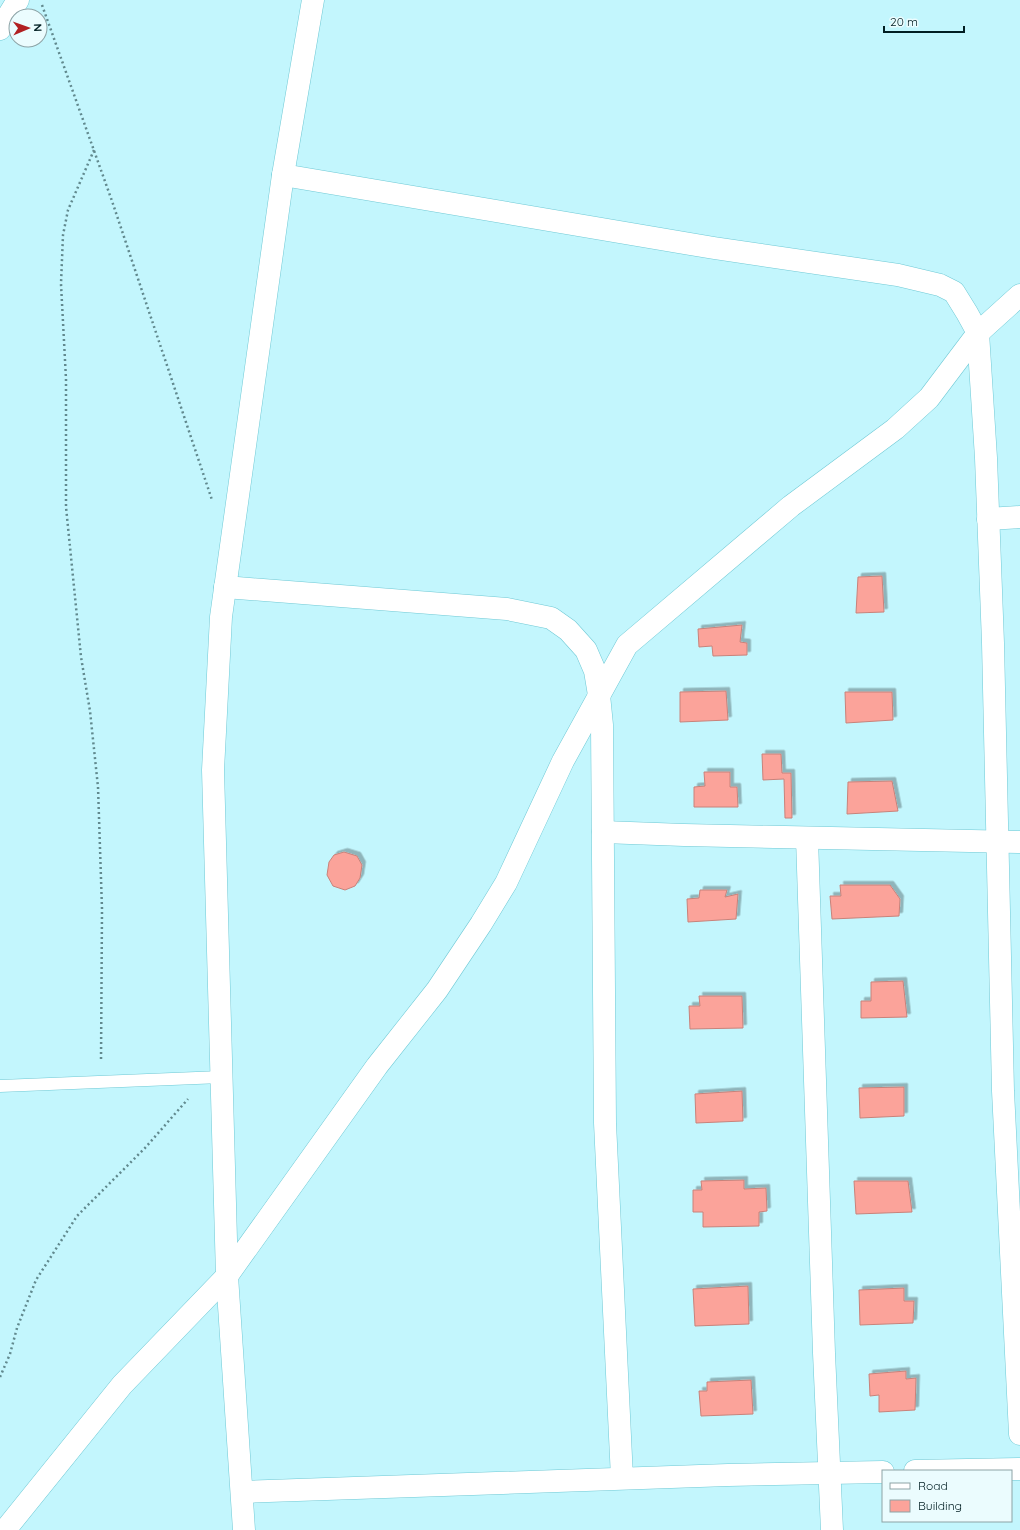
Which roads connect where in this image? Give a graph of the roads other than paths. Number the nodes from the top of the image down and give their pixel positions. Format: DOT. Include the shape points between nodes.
graph roads {
  1 [pos="18,0"];
  2 [pos="313,0"];
  3 [pos="0,29"];
  4 [pos="283,175"];
  5 [pos="1020,295"];
  6 [pos="978,333"];
  7 [pos="1020,517"];
  8 [pos="988,519"];
  9 [pos="225,587"];
  10 [pos="599,694"];
  11 [pos="603,832"];
  12 [pos="807,838"];
  13 [pos="1020,842"];
  14 [pos="997,843"];
  15 [pos="213,1077"];
  16 [pos="0,1086"];
  17 [pos="227,1276"];
  18 [pos="1020,1434"];
  19 [pos="1020,1469"];
  20 [pos="968,1470"];
  21 [pos="829,1472"];
  22 [pos="882,1472"];
  23 [pos="622,1478"];
  24 [pos="242,1492"];
  25 [pos="5,1530"];
  26 [pos="244,1530"];
  27 [pos="832,1530"];
  1 -- 3 [label="street"];
  2 -- 4 [label="street"];
  4 -- 6 [label="street" via="714,248 898,275 940,285 954,292"];
  4 -- 9 [label="street"];
  5 -- 6 [label="street"];
  6 -- 8 [label="street"];
  6 -- 10 [label="street" via="929,398 895,429 791,506 627,645"];
  7 -- 8 [label="street"];
  8 -- 14 [label="street"];
  9 -- 10 [label="street" via="507,609 551,618 568,630 586,650 595,671"];
  9 -- 15 [label="street" via="221,617 213,770"];
  10 -- 11 [label="street" via="602,725"];
  10 -- 17 [label="street" via="563,761 506,883 481,924 437,990 377,1066"];
  11 -- 12 [label="street"];
  11 -- 23 [label="street" via="605,1123"];
  12 -- 14 [label="street"];
  12 -- 21 [label="street"];
  13 -- 14 [label="street"];
  14 -- 18 [label="street" via="1003,1091"];
  15 -- 16 [label="lane"];
  15 -- 17 [label="street"];
  17 -- 24 [label="street"];
  17 -- 25 [label="street" via="122,1385"];
  19 -- 20 [label="street"];
  21 -- 22 [label="street"];
  21 -- 23 [label="street"];
  21 -- 27 [label="street"];
  23 -- 24 [label="street"];
  24 -- 26 [label="street"];
}
